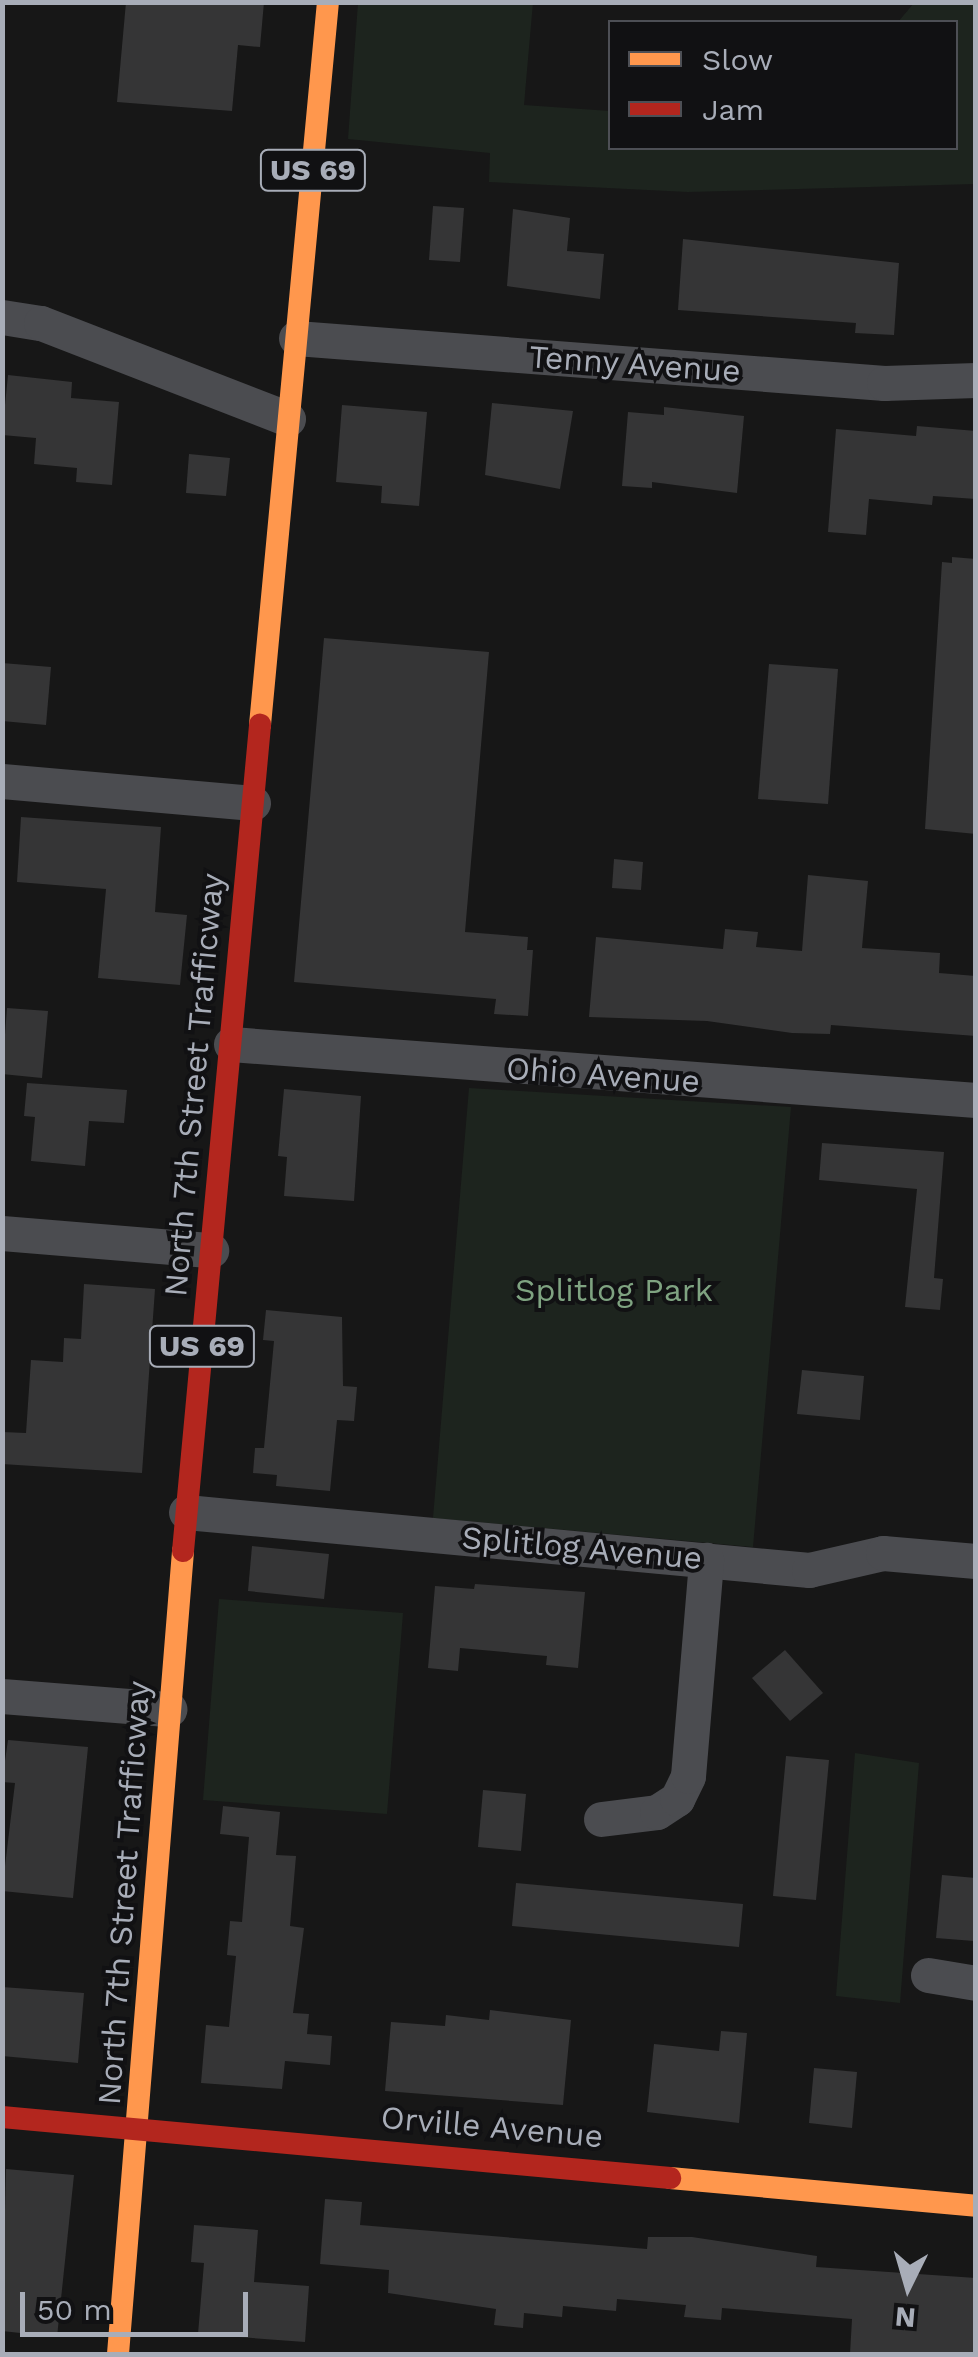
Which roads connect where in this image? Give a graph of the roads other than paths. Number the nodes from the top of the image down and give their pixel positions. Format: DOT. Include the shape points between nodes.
graph roads {
  1 [pos="328,2"];
  2 [pos="2,316"];
  3 [pos="296,338"];
  4 [pos="976,380"];
  5 [pos="288,419"];
  6 [pos="2,781"];
  7 [pos="253,803"];
  8 [pos="231,1044"];
  9 [pos="976,1100"];
  10 [pos="2,1233"];
  11 [pos="211,1250"];
  12 [pos="186,1512"];
  13 [pos="706,1560"];
  14 [pos="976,1560"];
  15 [pos="2,1696"];
  16 [pos="170,1709"];
  17 [pos="601,1819"];
  18 [pos="928,1975"];
  19 [pos="976,1984"];
  20 [pos="2,2117"];
  21 [pos="139,2128"];
  22 [pos="976,2206"];
  23 [pos="118,2354"];
  1 -- 3 [label="main road, North 7th Street Trafficway / US 69"];
  2 -- 5 [label="street" via="41,324"];
  3 -- 4 [label="street, Tenny Avenue" via="884,383"];
  3 -- 5 [label="main road, North 7th Street Trafficway / US 69"];
  5 -- 7 [label="main road, North 7th Street Trafficway / US 69"];
  6 -- 7 [label="street"];
  7 -- 8 [label="main road, North 7th Street Trafficway / US 69"];
  8 -- 9 [label="street, Ohio Avenue"];
  8 -- 11 [label="main road, North 7th Street Trafficway / US 69"];
  10 -- 11 [label="street"];
  11 -- 12 [label="main road, North 7th Street Trafficway / US 69"];
  12 -- 13 [label="street, Splitlog Avenue"];
  12 -- 16 [label="main road, North 7th Street Trafficway / US 69"];
  13 -- 14 [label="street, Splitlog Avenue" via="809,1570 883,1553"];
  13 -- 17 [label="street" via="688,1776 678,1799 658,1812"];
  15 -- 16 [label="street"];
  16 -- 21 [label="main road, North 7th Street Trafficway / US 69"];
  18 -- 19 [label="street"];
  20 -- 21 [label="main road, Orville Avenue"];
  21 -- 22 [label="main road, Orville Avenue"];
  21 -- 23 [label="main road, North 7th Street Trafficway / US 69"];
}
